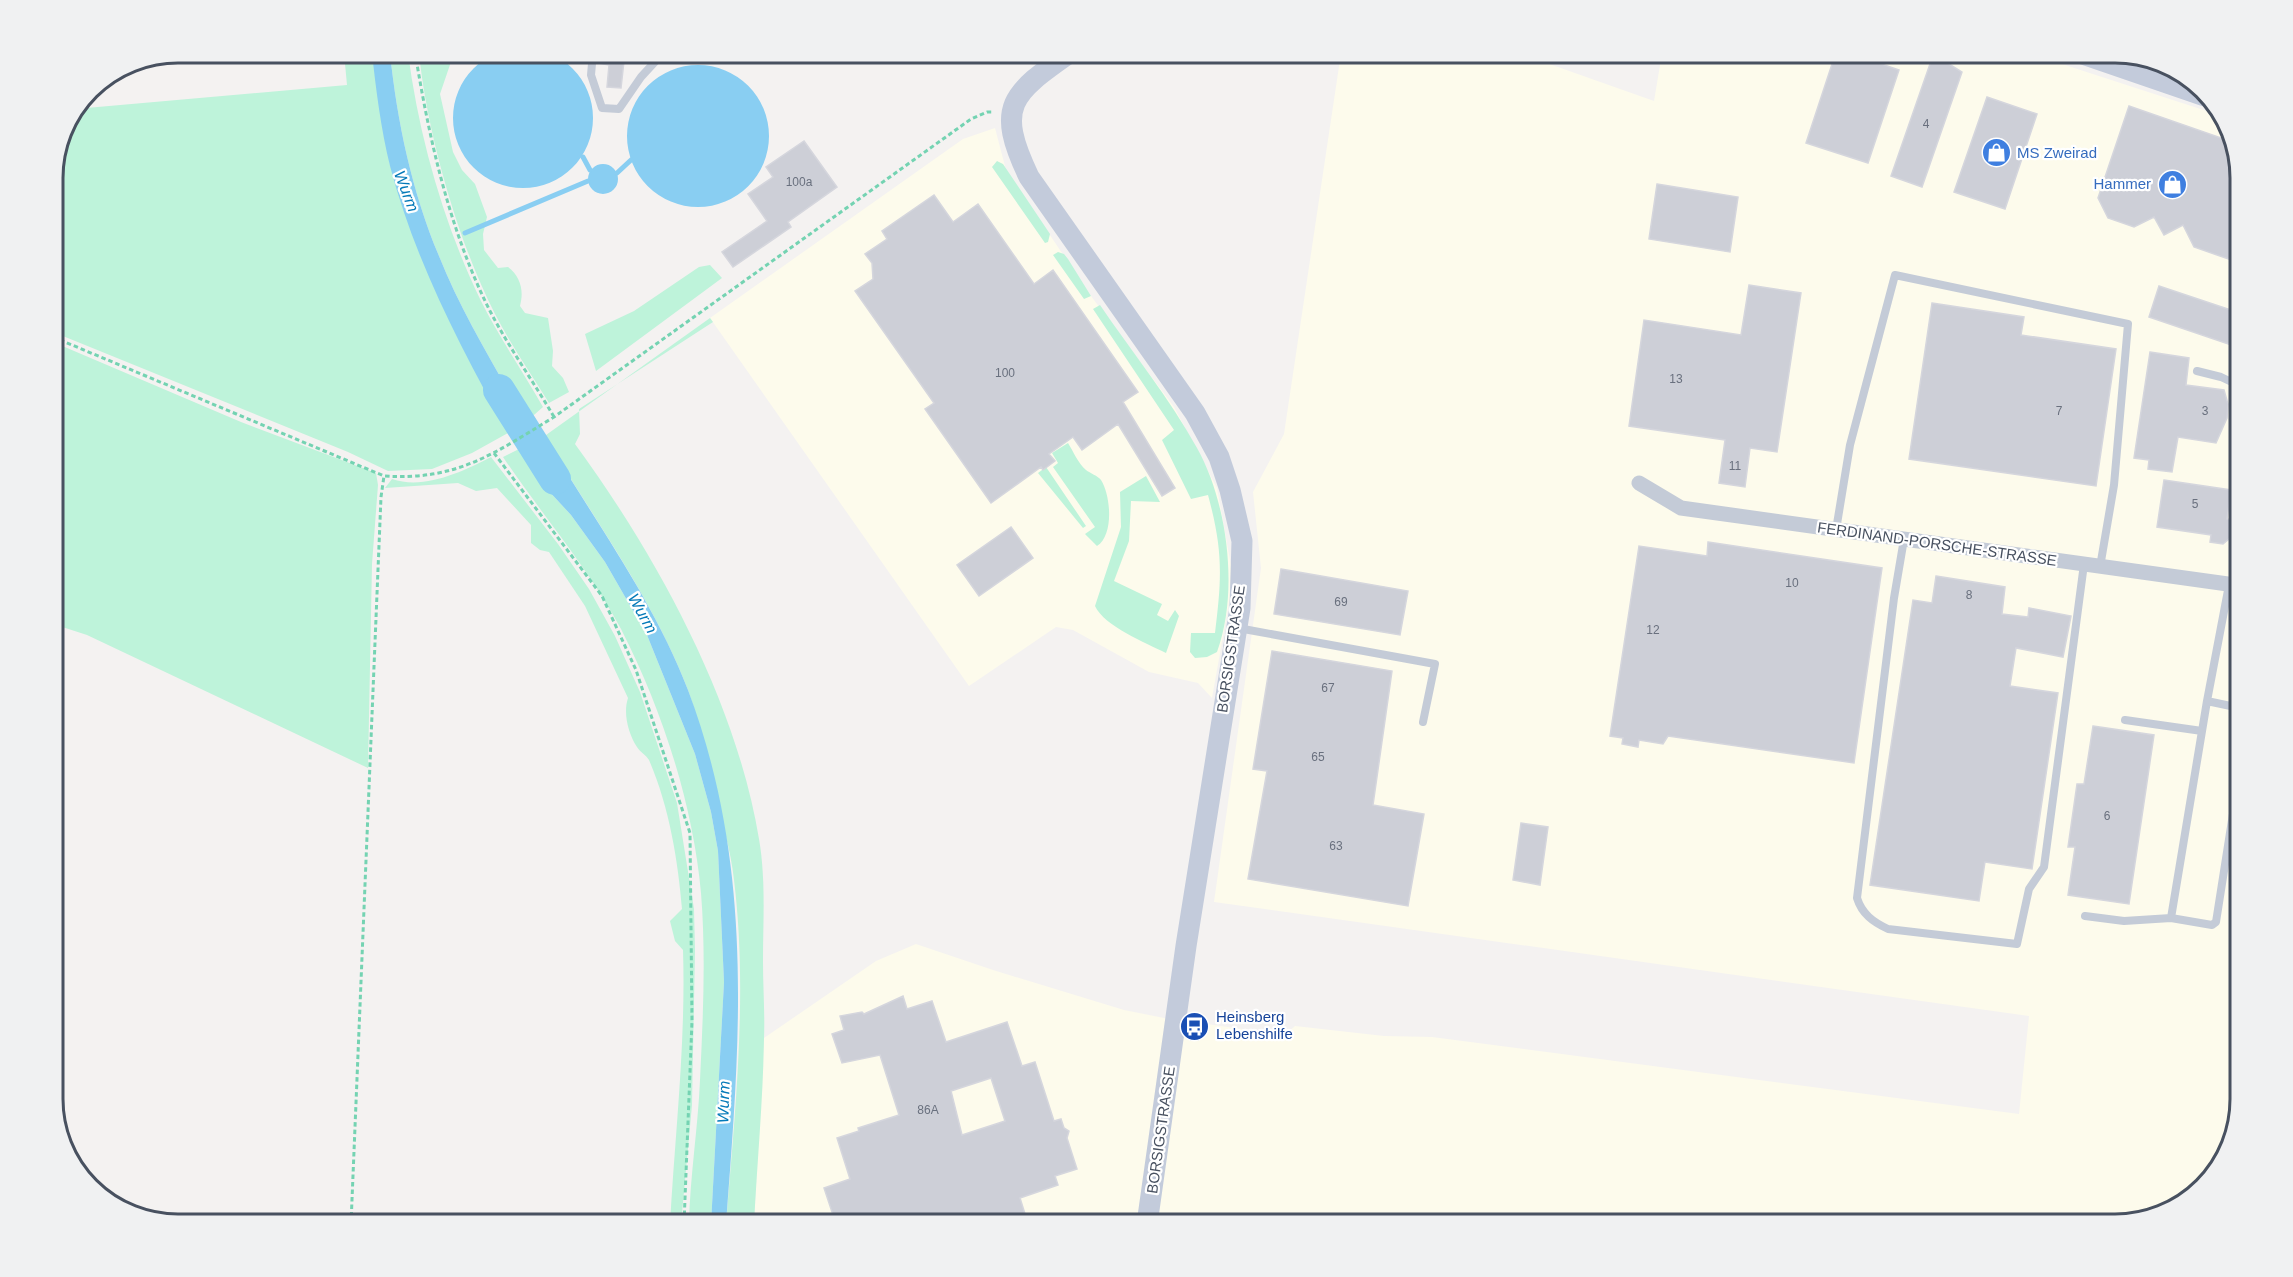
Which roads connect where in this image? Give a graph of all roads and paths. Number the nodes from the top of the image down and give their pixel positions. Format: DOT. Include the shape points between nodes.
graph roads {
  1 [pos="417,63"];
  2 [pos="592,63"];
  3 [pos="654,63"];
  4 [pos="1065,63"];
  5 [pos="2109,63"];
  6 [pos="2191,92"];
  7 [pos="1011,112"];
  8 [pos="63,341"];
  9 [pos="2197,371"];
  10 [pos="2230,381"];
  11 [pos="554,417"];
  12 [pos="496,452"];
  13 [pos="384,476"];
  14 [pos="1639,483"];
  15 [pos="1836,530"];
  16 [pos="1904,539"];
  17 [pos="2084,564"];
  18 [pos="2100,567"];
  19 [pos="2230,582"];
  20 [pos="2230,603"];
  21 [pos="1236,628"];
  22 [pos="2206,701"];
  23 [pos="2230,706"];
  24 [pos="2125,720"];
  25 [pos="1423,722"];
  26 [pos="2202,732"];
  27 [pos="2230,833"];
  28 [pos="2085,916"];
  29 [pos="2171,918"];
  30 [pos="351,1214"];
  31 [pos="684,1214"];
  32 [pos="1148,1214"];
  1 -- 11 [label="path" via="428,133 454,222 486,303"];
  2 -- 3 [label="lane" via="591,75 602,108 619,109"];
  4 -- 7 [label="street" via="1040,75 1022,91"];
  5 -- 6 [label="street"];
  7 -- 11 [label="path" via="987,112 971,119"];
  7 -- 21 [label="street, BORSIGSTRASSE" via="1013,145 1029,177 1195,413 1219,457 1242,541"];
  8 -- 13 [label="path"];
  9 -- 10 [label="lane"];
  11 -- 12 [label="path"];
  12 -- 13 [label="path" via="467,466 431,476"];
  12 -- 31 [label="path" via="602,596 636,670 690,833 692,1021"];
  13 -- 30 [label="path"];
  14 -- 15 [label="street, FERDINAND-PORSCHE-STRASSE" via="1681,508"];
  15 -- 16 [label="street, FERDINAND-PORSCHE-STRASSE"];
  15 -- 18 [label="lane" via="1850,445 1895,275 2128,324 2114,484"];
  16 -- 17 [label="street, FERDINAND-PORSCHE-STRASSE"];
  16 -- 17 [label="lane" via="1857,898 1861,909 1876,924 1888,929 2018,944 2029,889 2044,867"];
  17 -- 18 [label="street, FERDINAND-PORSCHE-STRASSE"];
  18 -- 19 [label="street, FERDINAND-PORSCHE-STRASSE"];
  20 -- 22 [label="lane"];
  21 -- 25 [label="lane" via="1435,664"];
  21 -- 32 [label="street, BORSIGSTRASSE"];
  22 -- 23 [label="lane"];
  22 -- 26 [label="lane"];
  24 -- 26 [label="lane"];
  26 -- 29 [label="lane"];
  27 -- 29 [label="lane" via="2216,922 2212,925"];
  28 -- 29 [label="lane" via="2124,921"];
}
